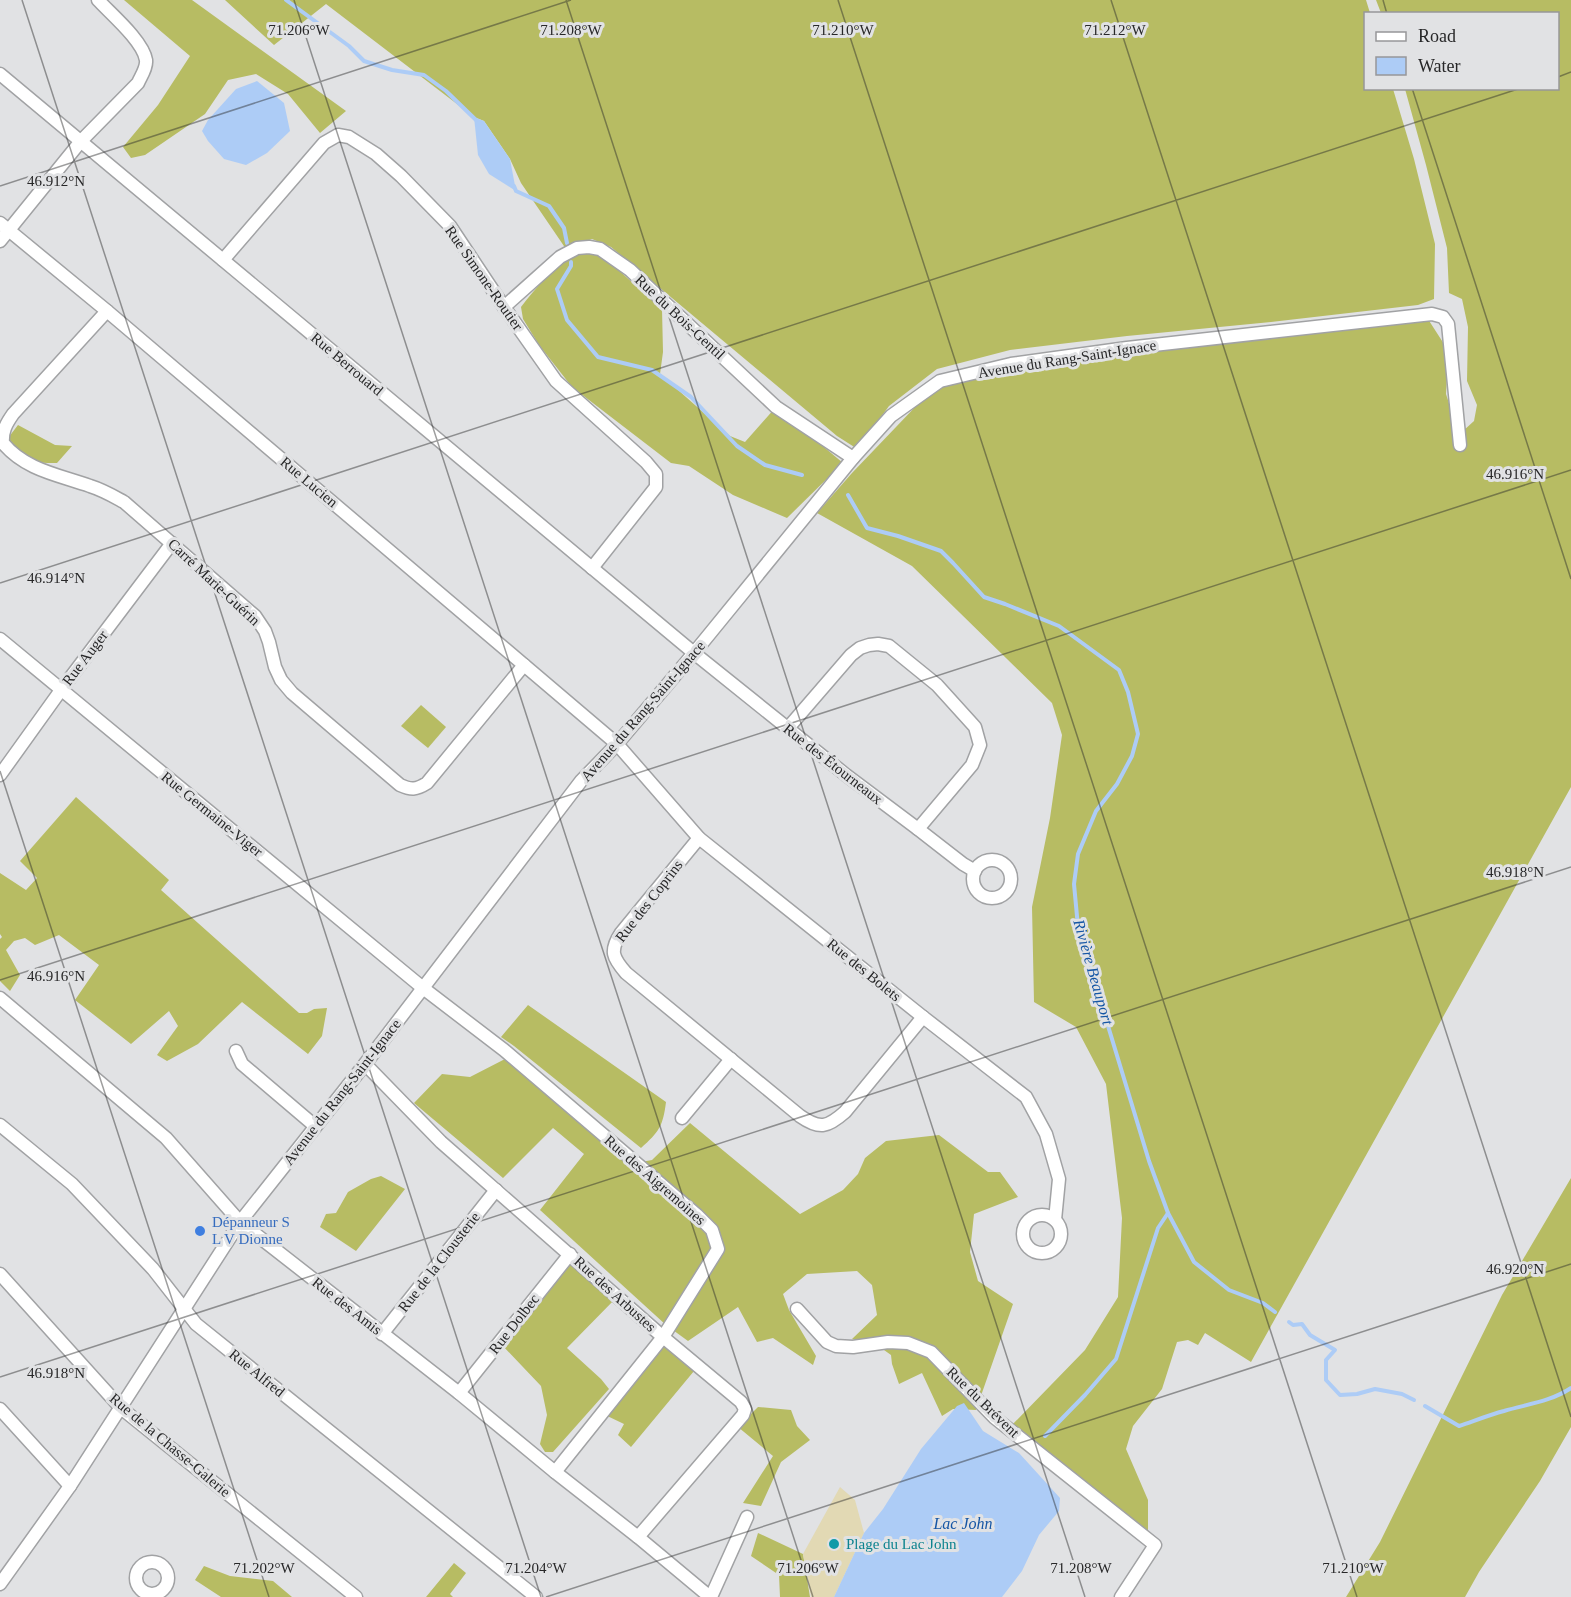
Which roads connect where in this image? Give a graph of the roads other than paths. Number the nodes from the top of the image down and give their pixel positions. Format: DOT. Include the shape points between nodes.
graph roads {
  1 [pos="98,0"];
  2 [pos="0,74"];
  3 [pos="81,141"];
  4 [pos="4,227"];
  5 [pos="0,241"];
  6 [pos="223,260"];
  7 [pos="504,307"];
  8 [pos="107,311"];
  9 [pos="1460,445"];
  10 [pos="853,458"];
  11 [pos="172,543"];
  12 [pos="592,568"];
  13 [pos="0,639"];
  14 [pos="694,653"];
  15 [pos="524,665"];
  16 [pos="61,690"];
  17 [pos="788,728"];
  18 [pos="616,744"];
  19 [pos="0,776"];
  20 [pos="918,829"];
  21 [pos="699,838"];
  22 [pos="975,871"];
  23 [pos="423,988"];
  24 [pos="0,998"];
  25 [pos="923,1017"];
  26 [pos="236,1052"];
  27 [pos="732,1059"];
  28 [pos="365,1064"];
  29 [pos="682,1118"];
  30 [pos="0,1125"];
  31 [pos="315,1126"];
  32 [pos="496,1190"];
  33 [pos="1055,1220"];
  34 [pos="240,1222"];
  35 [pos="570,1254"];
  36 [pos="0,1274"];
  37 [pos="184,1309"];
  38 [pos="797,1309"];
  39 [pos="382,1334"];
  40 [pos="663,1337"];
  41 [pos="459,1393"];
  42 [pos="121,1408"];
  43 [pos="0,1409"];
  44 [pos="555,1472"];
  45 [pos="70,1486"];
  46 [pos="747,1517"];
  47 [pos="638,1537"];
  48 [pos="1,1580"];
  49 [pos="356,1597"];
  50 [pos="536,1597"];
  51 [pos="711,1597"];
  52 [pos="1121,1597"];
  1 -- 3 [label="street" via="135,39 146,61 138,83"];
  2 -- 3 [label="street, Rue Berrouard"];
  3 -- 4 [label="street"];
  3 -- 6 [label="street, Rue Berrouard"];
  4 -- 5 [label="street"];
  4 -- 8 [label="street, Rue Lucien"];
  6 -- 7 [label="street, Rue Simone-Routier" via="324,143 338,135 349,137 376,154 450,226"];
  6 -- 12 [label="street, Rue Berrouard"];
  7 -- 10 [label="street, Rue du Bois-Gentil" via="560,257 577,248 600,249 630,270 776,407"];
  7 -- 12 [label="street, Rue Simone-Routier" via="556,381 656,474 656,487"];
  8 -- 11 [label="street, Carré Marie-Guérin" via="13,414 2,434 3,443 30,466 91,486 124,502"];
  8 -- 15 [label="street, Rue Lucien"];
  9 -- 10 [label="street, Avenue du Rang-Saint-Ignace" via="1448,324 1443,317 1432,314 1011,364 940,381 891,416"];
  10 -- 14 [label="street, Avenue du Rang-Saint-Ignace"];
  11 -- 15 [label="street, Carré Marie-Guérin" via="255,616 265,631 281,680 292,693 410,790 418,789 435,775"];
  11 -- 16 [label="street, Rue Auger"];
  12 -- 14 [label="street, Rue Berrouard"];
  13 -- 16 [label="street, Rue Germaine-Viger"];
  14 -- 17 [label="street, Rue des Étourneaux"];
  14 -- 18 [label="street, Avenue du Rang-Saint-Ignace"];
  15 -- 18 [label="street, Rue Lucien"];
  16 -- 19 [label="street, Rue Auger"];
  16 -- 23 [label="street, Rue Germaine-Viger"];
  17 -- 20 [label="street, Rue des Étourneaux"];
  17 -- 20 [label="street" via="851,655 869,645 889,646 937,685 975,727 980,745 972,765"];
  18 -- 21 [label="street, Rue des Bolets"];
  18 -- 23 [label="street, Avenue du Rang-Saint-Ignace" via="582,781"];
  20 -- 22 [label="street, Rue des Étourneaux"];
  21 -- 25 [label="street, Rue des Bolets"];
  21 -- 27 [label="street, Rue des Coprins" via="621,933 613,953 626,974"];
  23 -- 28 [label="street, Avenue du Rang-Saint-Ignace"];
  23 -- 40 [label="street, Rue des Aigremoines" via="504,1050 712,1230 718,1249"];
  24 -- 34 [label="street, Rue des Amis" via="166,1138"];
  25 -- 27 [label="street, Rue des Coprins" via="845,1112 823,1126 800,1116"];
  25 -- 33 [label="street, Rue des Bolets" via="1026,1097 1046,1134 1059,1179"];
  26 -- 31 [label="street" via="242,1064"];
  27 -- 29 [label="street"];
  28 -- 31 [label="street, Avenue du Rang-Saint-Ignace"];
  28 -- 32 [label="street, Rue des Arbustes" via="441,1142"];
  30 -- 37 [label="street, Rue Alfred" via="72,1184 153,1269"];
  31 -- 34 [label="street, Avenue du Rang-Saint-Ignace"];
  32 -- 35 [label="street, Rue des Arbustes"];
  32 -- 39 [label="street, Rue de la Clousterie"];
  34 -- 37 [label="street, Avenue du Rang-Saint-Ignace"];
  34 -- 39 [label="street, Rue des Amis"];
  35 -- 40 [label="street, Rue des Arbustes"];
  35 -- 41 [label="street, Rue Dolbec"];
  36 -- 42 [label="street, Rue de la Chasse-Galerie"];
  37 -- 42 [label="street, Avenue du Rang-Saint-Ignace"];
  37 -- 50 [label="street, Rue Alfred" via="196,1324"];
  38 -- 52 [label="street, Rue du Brévent" via="836,1346 908,1343 931,1352 995,1418 1155,1545"];
  39 -- 41 [label="street, Rue des Amis"];
  40 -- 44 [label="street, Rue des Aigremoines"];
  40 -- 47 [label="street, Rue des Arbustes" via="735,1396 745,1409"];
  41 -- 44 [label="street, Rue des Amis"];
  42 -- 45 [label="street, Avenue du Rang-Saint-Ignace"];
  42 -- 49 [label="street, Rue de la Chasse-Galerie"];
  43 -- 45 [label="street"];
  44 -- 47 [label="street, Rue des Amis"];
  45 -- 48 [label="street, Avenue du Rang-Saint-Ignace"];
  46 -- 51 [label="street"];
  47 -- 51 [label="street, Rue des Amis"];
}
